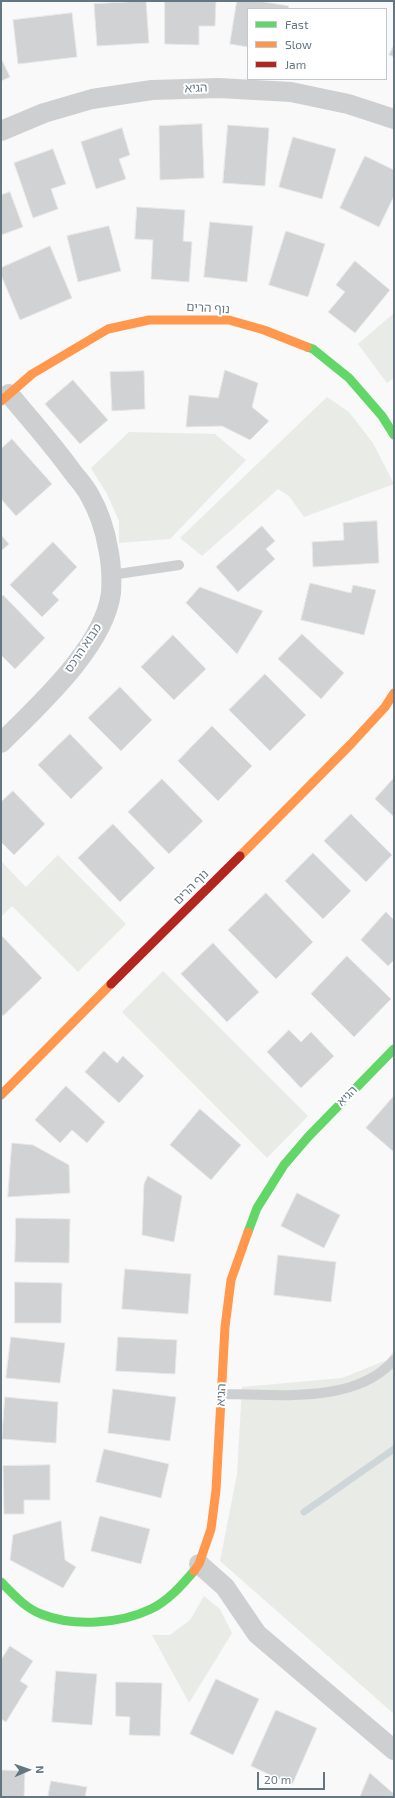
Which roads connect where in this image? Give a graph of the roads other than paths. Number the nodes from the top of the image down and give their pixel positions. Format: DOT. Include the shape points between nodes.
graph roads {
  1 [pos="394,119"];
  2 [pos="1,130"];
  3 [pos="5,397"];
  4 [pos="394,435"];
  5 [pos="179,565"];
  6 [pos="111,575"];
  7 [pos="394,693"];
  8 [pos="1,742"];
  9 [pos="394,1049"];
  10 [pos="1,1095"];
  11 [pos="394,1360"];
  12 [pos="221,1394"];
  13 [pos="199,1564"];
  14 [pos="1,1582"];
  15 [pos="394,1750"];
  1 -- 2 [label="street, הגיא" via="348,104 291,92 211,88 152,90 92,99 44,113"];
  3 -- 4 [label="street, נוף הרים" via="32,374 108,330 149,320 229,320 313,349 349,378 382,416"];
  3 -- 6 [label="street, מבוא הרכס" via="65,461 90,496 104,529"];
  5 -- 6 [label="lane"];
  6 -- 8 [label="street, מבוא הרכס" via="110,594 101,626 86,649 53,690"];
  7 -- 10 [label="street, נוף הרים" via="385,707 351,744"];
  9 -- 12 [label="street, הגיא" via="308,1137 284,1165 257,1208 232,1280 225,1327"];
  11 -- 12 [label="lane" via="369,1380 320,1394"];
  12 -- 13 [label="street, הגיא" via="216,1490 211,1529"];
  13 -- 14 [label="street, הגיא" via="180,1588 152,1609 126,1618 95,1623 41,1614 19,1601"];
  13 -- 15 [label="street" via="225,1587 257,1634"];
}
